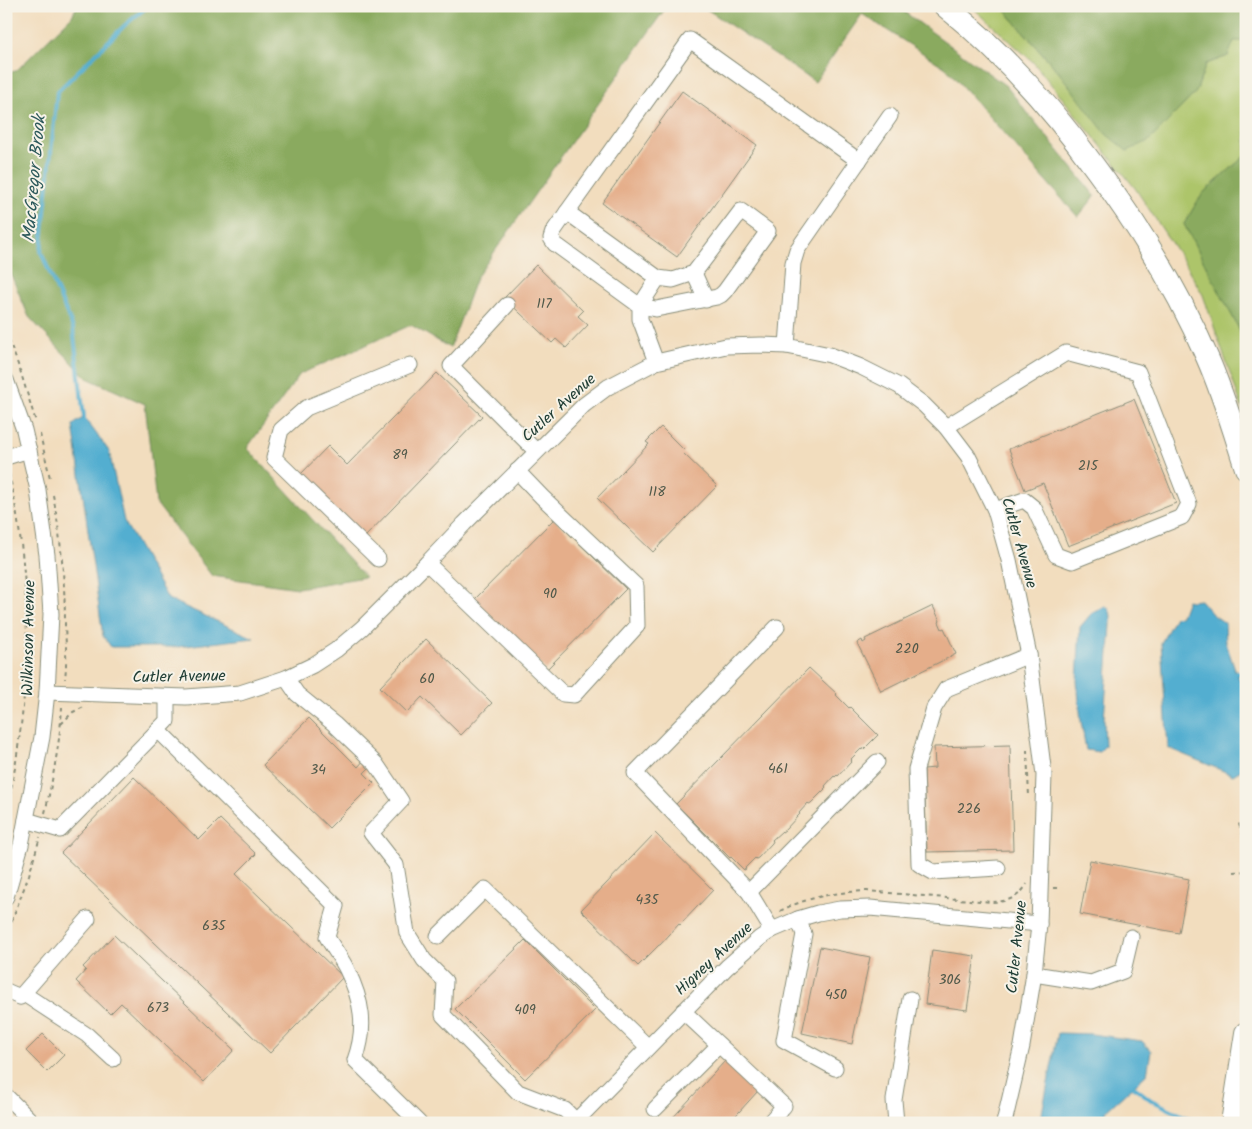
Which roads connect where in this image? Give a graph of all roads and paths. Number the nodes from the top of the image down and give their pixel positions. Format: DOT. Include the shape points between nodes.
graph roads {
  1 [pos="945,6"];
  2 [pos="890,116"];
  3 [pos="859,161"];
  4 [pos="567,212"];
  5 [pos="694,273"];
  6 [pos="658,278"];
  7 [pos="706,300"];
  8 [pos="507,305"];
  9 [pos="640,306"];
  10 [pos="787,346"];
  11 [pos="656,362"];
  12 [pos="410,366"];
  13 [pos="6,380"];
  14 [pos="946,427"];
  15 [pos="29,450"];
  16 [pos="536,451"];
  17 [pos="7,462"];
  18 [pos="1246,468"];
  19 [pos="517,471"];
  20 [pos="995,510"];
  21 [pos="378,559"];
  22 [pos="427,563"];
  23 [pos="777,627"];
  24 [pos="1029,655"];
  25 [pos="286,678"];
  26 [pos="47,692"];
  27 [pos="167,697"];
  28 [pos="90,706"];
  29 [pos="62,724"];
  30 [pos="158,730"];
  31 [pos="1026,747"];
  32 [pos="877,762"];
  33 [pos="1029,805"];
  34 [pos="6,811"];
  35 [pos="26,820"];
  36 [pos="1246,821"];
  37 [pos="1246,843"];
  38 [pos="998,868"];
  39 [pos="1246,871"];
  40 [pos="1233,872"];
  41 [pos="1029,878"];
  42 [pos="749,892"];
  43 [pos="7,893"];
  44 [pos="88,919"];
  45 [pos="798,919"];
  46 [pos="769,924"];
  47 [pos="1039,924"];
  48 [pos="438,936"];
  49 [pos="1130,937"];
  50 [pos="1034,974"];
  51 [pos="6,991"];
  52 [pos="24,994"];
  53 [pos="910,999"];
  54 [pos="683,1012"];
  55 [pos="1246,1033"];
  56 [pos="719,1045"];
  57 [pos="648,1047"];
  58 [pos="113,1060"];
  59 [pos="835,1068"];
  60 [pos="1246,1073"];
  61 [pos="6,1096"];
  62 [pos="655,1109"];
  63 [pos="575,1122"];
  64 [pos="33,1123"];
  65 [pos="419,1123"];
  66 [pos="769,1123"];
  67 [pos="896,1123"];
  68 [pos="1004,1123"];
  69 [pos="1232,1123"];
  70 [pos="1236,1123"];
  1 -- 18 [label="highway" via="999,54 1042,100 1145,239 1208,358"];
  2 -- 3 [label="street"];
  3 -- 4 [label="street" via="690,40"];
  3 -- 10 [label="street" via="797,250 793,263"];
  4 -- 6 [label="street"];
  4 -- 9 [label="street" via="553,232 554,244"];
  5 -- 6 [label="street" via="673,280"];
  5 -- 7 [label="street"];
  5 -- 7 [label="street" via="741,211 768,231 721,295"];
  6 -- 9 [label="street"];
  7 -- 9 [label="street" via="656,309"];
  8 -- 16 [label="street" via="451,366"];
  9 -- 11 [label="street" via="640,319"];
  10 -- 11 [label="street, Cutler Avenue" via="726,346"];
  10 -- 14 [label="street, Cutler Avenue" via="830,355 899,386"];
  11 -- 16 [label="street, Cutler Avenue" via="608,387"];
  12 -- 21 [label="street" via="306,408 281,430 274,458"];
  13 -- 15 [label="street, Wilkinson Avenue"];
  14 -- 20 [label="street, Cutler Avenue" via="968,456"];
  14 -- 20 [label="street" via="1066,353 1138,372 1189,504 1182,516 1072,561 1056,555 1034,508 1024,500"];
  15 -- 17 [label="street"];
  15 -- 26 [label="street, Wilkinson Avenue" via="47,555 51,614"];
  16 -- 19 [label="street, Cutler Avenue"];
  17 -- 34 [label="path" via="23,558 26,652 23,712"];
  19 -- 22 [label="street, Cutler Avenue"];
  19 -- 22 [label="street" via="636,586 637,626 574,695 563,694"];
  20 -- 24 [label="street, Cutler Avenue"];
  22 -- 25 [label="street, Cutler Avenue" via="336,650"];
  23 -- 42 [label="street" via="634,774"];
  24 -- 38 [label="street" via="946,690 934,708 916,769 919,864 933,872"];
  24 -- 47 [label="street, Cutler Avenue" via="1044,775"];
  25 -- 27 [label="street, Cutler Avenue" via="240,693"];
  25 -- 63 [label="street" via="297,694 376,764 401,801 371,833 396,865 407,933 424,960 445,981 443,1015 518,1092 565,1110"];
  26 -- 27 [label="street, Cutler Avenue"];
  26 -- 35 [label="street, Wilkinson Avenue"];
  27 -- 30 [label="street" via="167,721"];
  28 -- 29 [label="path" via="78,708"];
  30 -- 35 [label="street" via="60,830"];
  30 -- 65 [label="street" via="336,906 327,937 347,970 360,1003 363,1028 355,1060"];
  31 -- 33 [label="path"];
  32 -- 42 [label="street"];
  35 -- 43 [label="street, Wilkinson Avenue"];
  36 -- 37 [label="path" via="1239,823"];
  39 -- 40 [label="path"];
  41 -- 46 [label="path" via="1017,895 1002,902 847,892 787,908"];
  42 -- 46 [label="street"];
  44 -- 52 [label="street"];
  45 -- 46 [label="street, Higney Avenue"];
  45 -- 47 [label="street, Higney Avenue" via="840,909 870,908"];
  45 -- 59 [label="street" via="804,934 784,1040"];
  46 -- 54 [label="street, Higney Avenue" via="760,938"];
  47 -- 50 [label="street, Cutler Avenue"];
  48 -- 57 [label="street" via="485,888"];
  49 -- 50 [label="street" via="1124,971 1090,983"];
  50 -- 68 [label="street, Cutler Avenue"];
  51 -- 52 [label="street" via="20,997"];
  52 -- 58 [label="street" via="88,1035"];
  53 -- 67 [label="street" via="894,1100"];
  54 -- 56 [label="street"];
  54 -- 57 [label="street, Higney Avenue"];
  55 -- 69 [label="highway"];
  56 -- 62 [label="street"];
  56 -- 66 [label="street" via="784,1106"];
  57 -- 63 [label="street, Higney Avenue"];
  60 -- 70 [label="highway"];
  61 -- 64 [label="street"];
}
